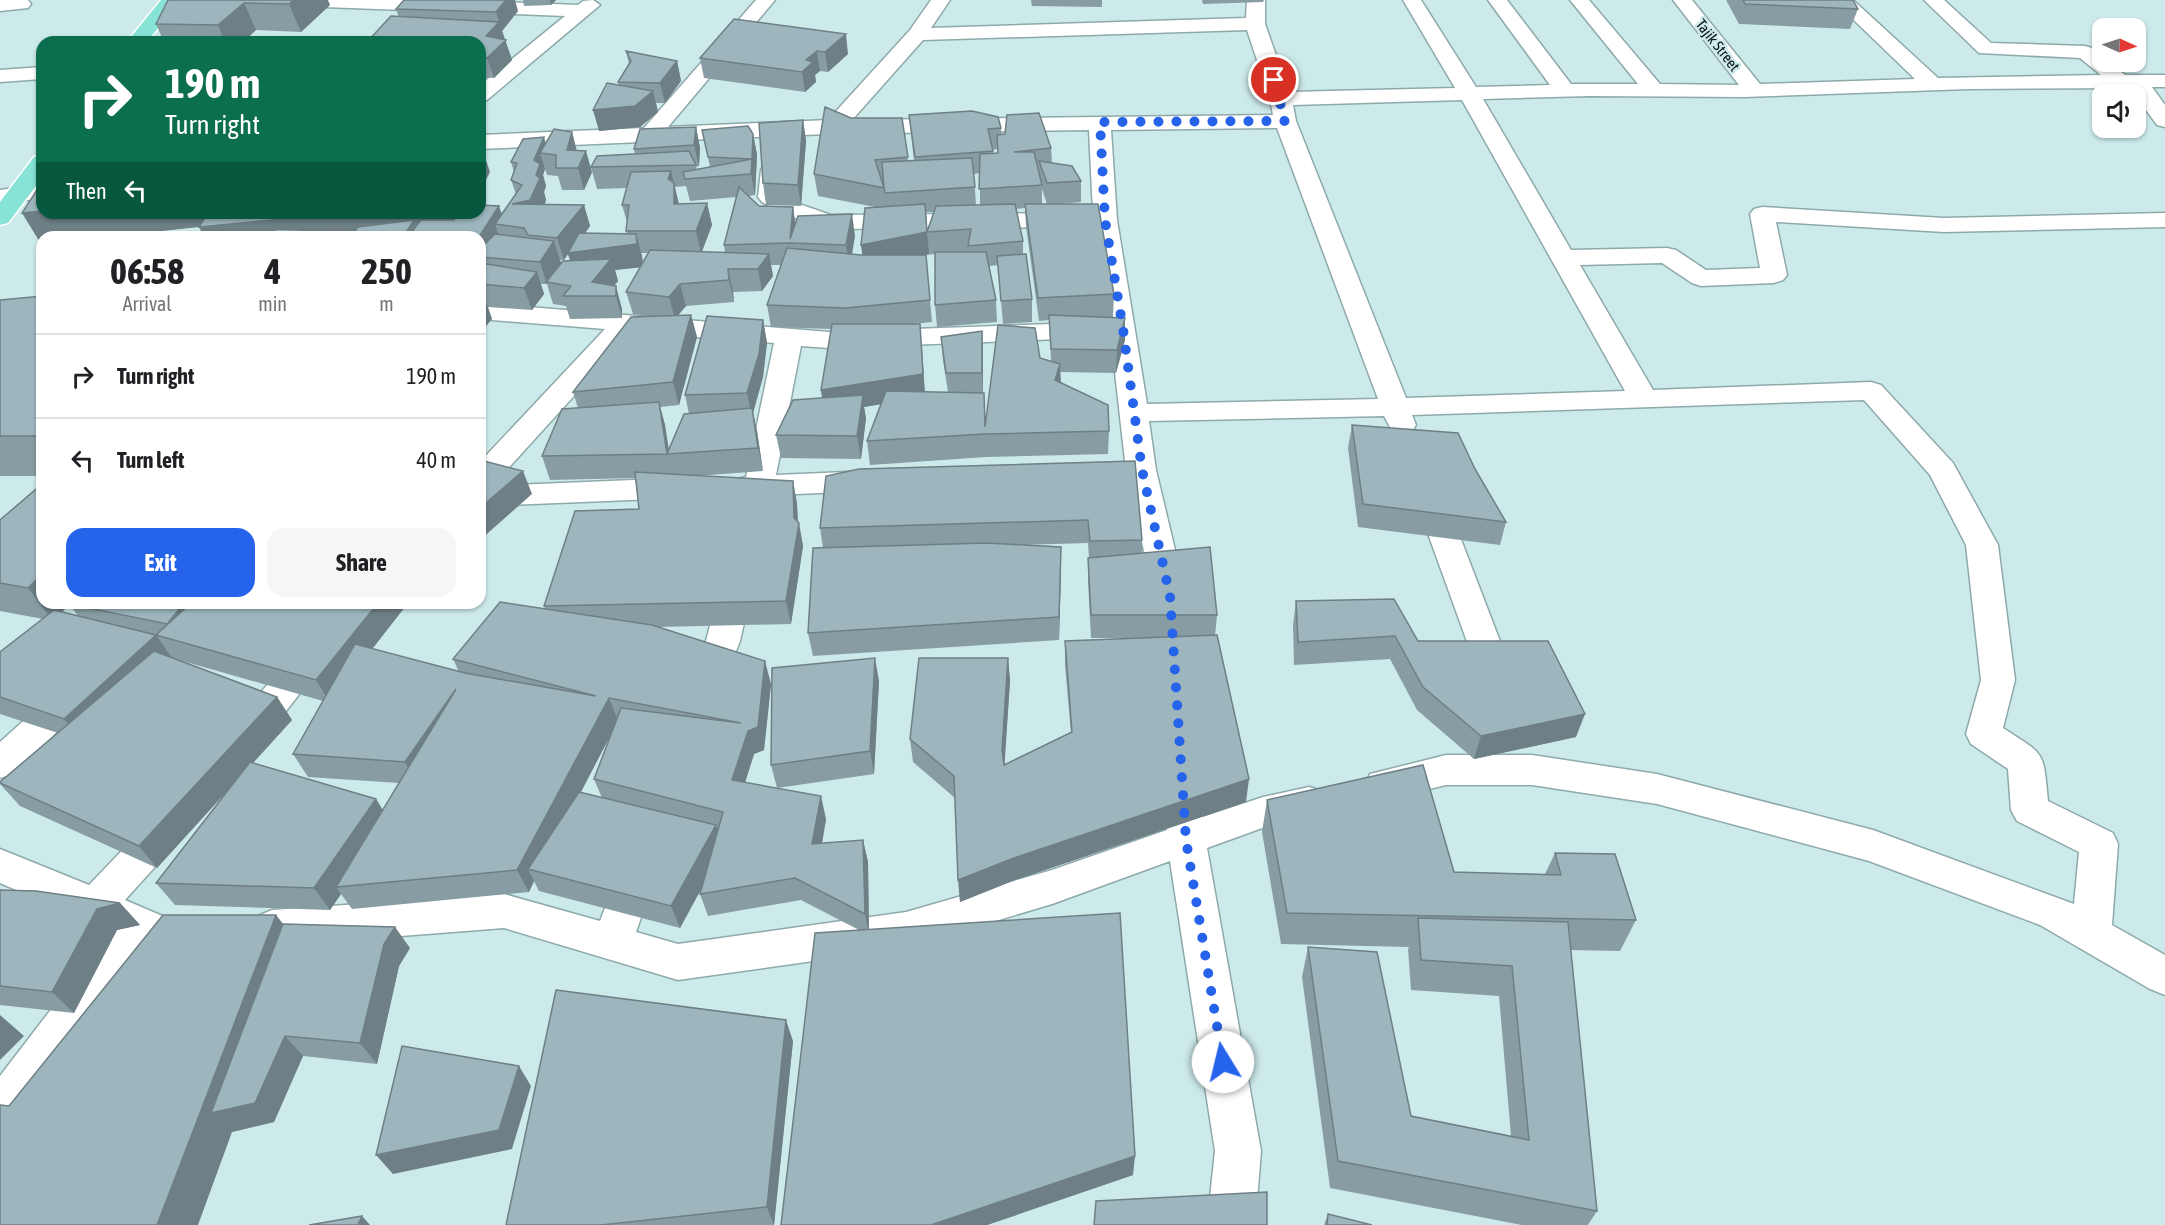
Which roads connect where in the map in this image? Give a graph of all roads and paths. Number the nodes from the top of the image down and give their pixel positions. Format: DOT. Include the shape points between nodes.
graph roads {
  1 [pos="171,0"];
  2 [pos="297,0"];
  3 [pos="766,0"];
  4 [pos="941,0"];
  5 [pos="1412,0"];
  6 [pos="1497,0"];
  7 [pos="1579,0"];
  8 [pos="1682,0"];
  9 [pos="1842,0"];
  10 [pos="1933,0"];
  11 [pos="348,1"];
  12 [pos="21,4"];
  13 [pos="0,5"];
  14 [pos="589,5"];
  15 [pos="1255,12"];
  16 [pos="917,34"];
  17 [pos="142,36"];
  18 [pos="36,73"];
  19 [pos="0,76"];
  20 [pos="490,78"];
  21 [pos="2165,81"];
  22 [pos="2129,82"];
  23 [pos="1934,85"];
  24 [pos="1654,90"];
  25 [pos="1754,90"];
  26 [pos="1565,91"];
  27 [pos="1469,93"];
  28 [pos="1283,110"];
  29 [pos="2165,120"];
  30 [pos="1100,122"];
  31 [pos="834,127"];
  32 [pos="775,129"];
  33 [pos="651,134"];
  34 [pos="486,142"];
  35 [pos="36,168"];
  36 [pos="36,192"];
  37 [pos="9,195"];
  38 [pos="0,218"];
  39 [pos="1105,220"];
  40 [pos="2165,220"];
  41 [pos="1564,258"];
  42 [pos="488,309"];
  43 [pos="625,323"];
  44 [pos="1123,329"];
  45 [pos="789,337"];
  46 [pos="1643,397"];
  47 [pos="1395,407"];
  48 [pos="1134,413"];
  49 [pos="486,474"];
  50 [pos="903,479"];
  51 [pos="760,485"];
  52 [pos="486,496"];
  53 [pos="349,609"];
  54 [pos="1172,620"];
  55 [pos="96,675"];
  56 [pos="1507,704"];
  57 [pos="694,719"];
  58 [pos="225,761"];
  59 [pos="0,764"];
  60 [pos="1183,794"];
  61 [pos="187,806"];
  62 [pos="1186,840"];
  63 [pos="649,842"];
  64 [pos="0,866"];
  65 [pos="95,906"];
  66 [pos="140,925"];
  67 [pos="2091,933"];
  68 [pos="612,942"];
  69 [pos="2165,976"];
  70 [pos="0,1112"];
  71 [pos="1232,1225"];
  1 -- 17 [label="main road"];
  2 -- 11 [label="street"];
  3 -- 33 [label="street"];
  4 -- 16 [label="street"];
  5 -- 27 [label="street"];
  6 -- 26 [label="street"];
  7 -- 24 [label="street"];
  8 -- 25 [label="street, Tajik Street"];
  9 -- 23 [label="street"];
  10 -- 22 [label="street" via="1986,49 2085,52"];
  11 -- 14 [label="street"];
  12 -- 13 [label="street"];
  14 -- 20 [label="street"];
  15 -- 16 [label="street"];
  15 -- 28 [label="street"];
  16 -- 31 [label="street"];
  18 -- 19 [label="street"];
  21 -- 22 [label="street"];
  22 -- 23 [label="street"];
  22 -- 29 [label="street"];
  23 -- 25 [label="street"];
  24 -- 25 [label="street"];
  24 -- 26 [label="street"];
  26 -- 27 [label="street"];
  27 -- 28 [label="street"];
  27 -- 41 [label="street"];
  28 -- 30 [label="street"];
  28 -- 47 [label="street"];
  30 -- 31 [label="street"];
  30 -- 39 [label="street"];
  31 -- 32 [label="street"];
  32 -- 33 [label="street"];
  32 -- 39 [label="street" via="770,197 829,222"];
  33 -- 34 [label="street"];
  35 -- 37 [label="main road"];
  36 -- 37 [label="street"];
  37 -- 38 [label="main road"];
  39 -- 44 [label="street"];
  40 -- 41 [label="street" via="1944,225 1762,214 1774,275 1701,278 1667,255"];
  41 -- 46 [label="street"];
  42 -- 43 [label="street"];
  43 -- 45 [label="street"];
  43 -- 49 [label="street"];
  44 -- 45 [label="street" via="829,340"];
  44 -- 48 [label="street"];
  45 -- 51 [label="street"];
  46 -- 47 [label="street"];
  46 -- 67 [label="street" via="1871,391 1942,470 1982,545 1998,680 1984,734 2026,762 2030,810 2099,844"];
  47 -- 48 [label="street"];
  47 -- 56 [label="street"];
  48 -- 54 [label="street" via="1130,470 1166,576"];
  50 -- 51 [label="street"];
  51 -- 52 [label="street"];
  51 -- 57 [label="street" via="723,641"];
  53 -- 58 [label="street"];
  55 -- 59 [label="street"];
  60 -- 62 [label="street"];
  61 -- 65 [label="street"];
  62 -- 67 [label="street" via="1263,812 1446,770 1528,759 1873,846 2054,913"];
  62 -- 68 [label="street" via="1052,887 906,930 678,962"];
  62 -- 71 [label="street" via="1238,1151"];
  63 -- 68 [label="street"];
  64 -- 65 [label="street"];
  65 -- 66 [label="street"];
  66 -- 68 [label="street" via="165,936 504,911"];
  66 -- 70 [label="street"];
  67 -- 69 [label="street"];
}
